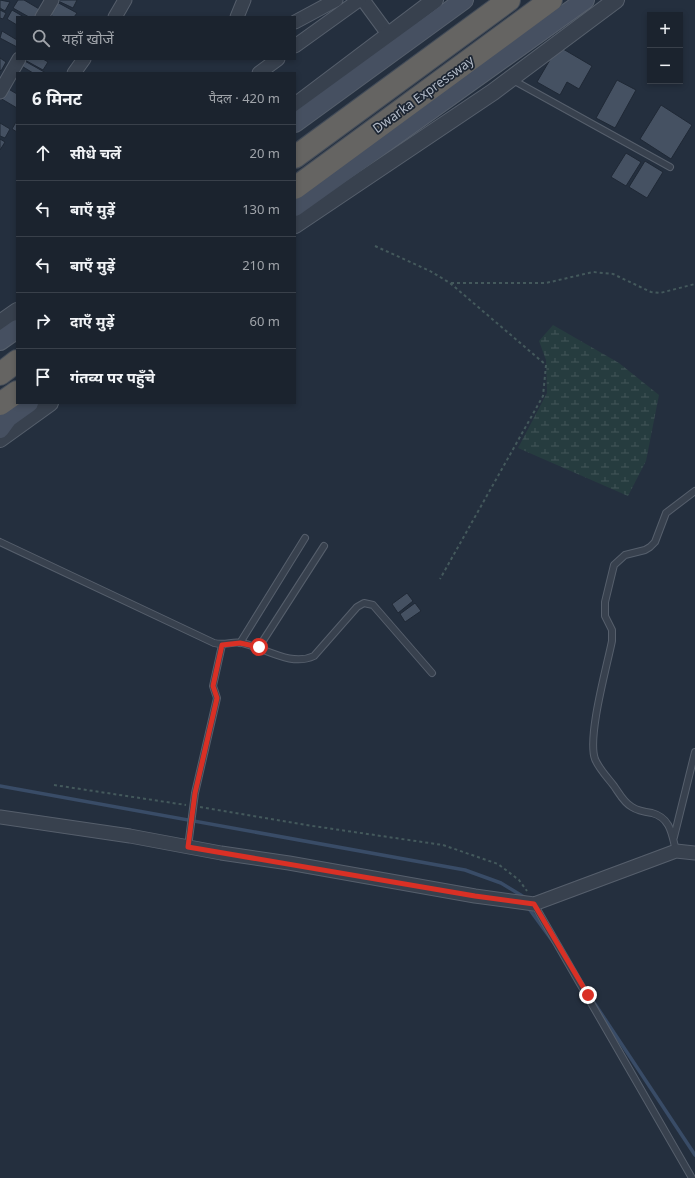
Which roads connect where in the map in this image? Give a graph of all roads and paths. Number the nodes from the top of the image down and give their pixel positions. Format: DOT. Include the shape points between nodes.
graph roads {
  1 [pos="52,0"];
  2 [pos="125,0"];
  3 [pos="244,0"];
  4 [pos="336,0"];
  5 [pos="359,0"];
  6 [pos="363,0"];
  7 [pos="435,0"];
  8 [pos="464,0"];
  9 [pos="509,0"];
  10 [pos="551,0"];
  11 [pos="585,0"];
  12 [pos="616,0"];
  13 [pos="43,16"];
  14 [pos="116,16"];
  15 [pos="237,16"];
  16 [pos="296,21"];
  17 [pos="388,34"];
  18 [pos="296,45"];
  19 [pos="18,60"];
  20 [pos="83,60"];
  21 [pos="277,60"];
  22 [pos="75,72"];
  23 [pos="260,72"];
  24 [pos="510,79"];
  25 [pos="0,92"];
  26 [pos="296,105"];
  27 [pos="296,122"];
  28 [pos="296,156"];
  29 [pos="670,167"];
  30 [pos="296,187"];
  31 [pos="296,207"];
  32 [pos="296,224"];
  33 [pos="375,246"];
  34 [pos="450,283"];
  35 [pos="695,284"];
  36 [pos="16,312"];
  37 [pos="0,323"];
  38 [pos="16,330"];
  39 [pos="0,341"];
  40 [pos="16,362"];
  41 [pos="0,374"];
  42 [pos="16,393"];
  43 [pos="0,404"];
  44 [pos="28,404"];
  45 [pos="49,404"];
  46 [pos="0,429"];
  47 [pos="0,439"];
  48 [pos="695,491"];
  49 [pos="305,538"];
  50 [pos="0,542"];
  51 [pos="324,546"];
  52 [pos="440,579"];
  53 [pos="240,643"];
  54 [pos="222,645"];
  55 [pos="259,647"];
  56 [pos="432,673"];
  57 [pos="695,752"];
  58 [pos="54,785"];
  59 [pos="191,805"];
  60 [pos="198,807"];
  61 [pos="0,817"];
  62 [pos="675,845"];
  63 [pos="188,847"];
  64 [pos="695,853"];
  65 [pos="534,904"];
  66 [pos="692,1178"];
  1 -- 13 [label="street"];
  2 -- 14 [label="street"];
  3 -- 15 [label="street"];
  4 -- 16 [label="street"];
  5 -- 18 [label="street"];
  6 -- 17 [label="street"];
  7 -- 17 [label="street"];
  8 -- 27 [label="main road"];
  9 -- 28 [label="highway, Dwarka Expressway"];
  10 -- 30 [label="highway, Dwarka Expressway"];
  11 -- 31 [label="main road"];
  12 -- 24 [label="street"];
  17 -- 26 [label="street"];
  19 -- 25 [label="street"];
  20 -- 22 [label="street"];
  21 -- 23 [label="street"];
  24 -- 29 [label="lane"];
  24 -- 32 [label="street" via="405,153"];
  33 -- 34 [label="path"];
  34 -- 35 [label="path" via="546,283 593,272 613,274 651,292 660,293"];
  34 -- 52 [label="path" via="546,365 543,396"];
  36 -- 37 [label="street"];
  38 -- 39 [label="main road"];
  40 -- 41 [label="highway"];
  42 -- 43 [label="highway"];
  44 -- 46 [label="main road" via="8,418"];
  45 -- 47 [label="street"];
  48 -- 62 [label="lane" via="666,513 655,542 650,547 625,555 614,565 605,602 605,616 612,630 612,641 594,729 593,746 595,758 602,770 630,806 659,815 666,820"];
  49 -- 53 [label="lane"];
  50 -- 54 [label="lane"];
  51 -- 55 [label="lane"];
  53 -- 54 [label="lane"];
  53 -- 55 [label="lane"];
  54 -- 63 [label="lane" via="213,686 217,698 195,793"];
  55 -- 56 [label="lane" via="295,660 305,660 314,656 357,607 364,603 373,605"];
  57 -- 62 [label="lane"];
  58 -- 59 [label="path"];
  60 -- 65 [label="path" via="443,845 498,864 519,880"];
  61 -- 63 [label="street"];
  62 -- 64 [label="street"];
  62 -- 65 [label="street"];
  63 -- 65 [label="street"];
  65 -- 66 [label="lane"];
}
